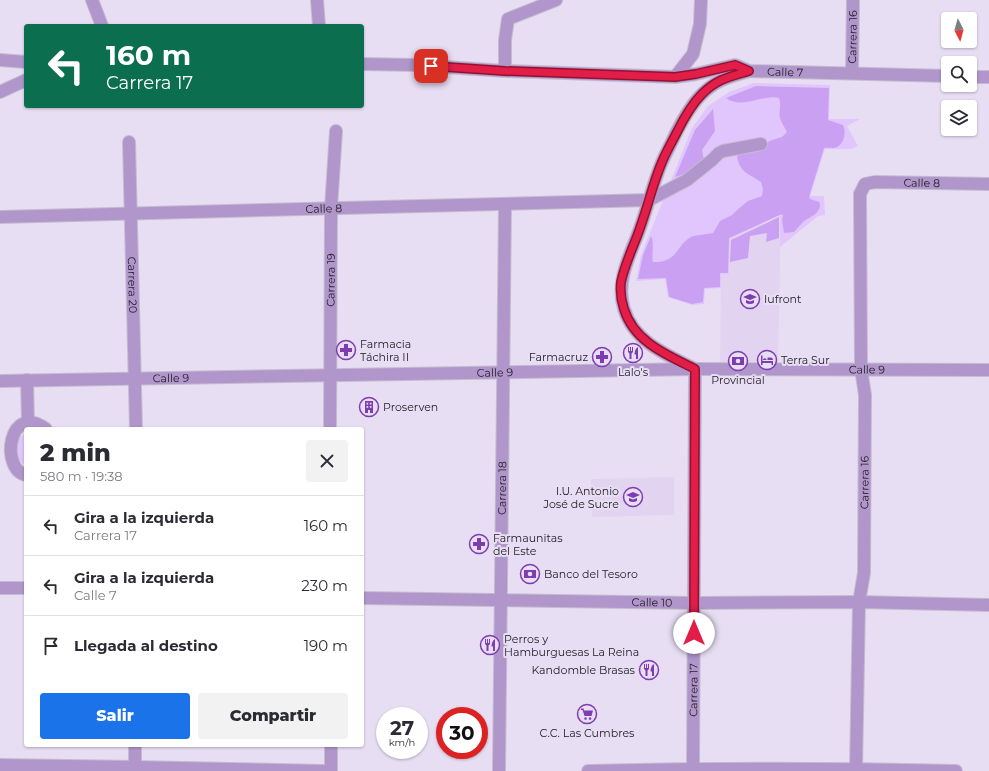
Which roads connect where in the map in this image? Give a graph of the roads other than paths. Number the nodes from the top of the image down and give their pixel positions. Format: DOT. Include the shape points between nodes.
graph roads {
  1 [pos="92,0"];
  2 [pos="317,0"];
  3 [pos="556,0"];
  4 [pos="701,0"];
  5 [pos="853,0"];
  6 [pos="101,24"];
  7 [pos="319,24"];
  8 [pos="0,60"];
  9 [pos="24,62"];
  10 [pos="364,64"];
  11 [pos="505,71"];
  12 [pos="749,71"];
  13 [pos="852,73"];
  14 [pos="941,76"];
  15 [pos="675,77"];
  16 [pos="977,77"];
  17 [pos="989,77"];
  18 [pos="24,81"];
  19 [pos="0,92"];
  20 [pos="336,131"];
  21 [pos="129,142"];
  22 [pos="761,144"];
  23 [pos="989,184"];
  24 [pos="860,194"];
  25 [pos="649,200"];
  26 [pos="505,204"];
  27 [pos="331,208"];
  28 [pos="131,214"];
  29 [pos="0,217"];
  30 [pos="695,369"];
  31 [pos="861,369"];
  32 [pos="989,370"];
  33 [pos="503,372"];
  34 [pos="331,376"];
  35 [pos="136,378"];
  36 [pos="27,380"];
  37 [pos="0,381"];
  38 [pos="28,423"];
  39 [pos="43,427"];
  40 [pos="136,427"];
  41 [pos="330,427"];
  42 [pos="1,448"];
  43 [pos="24,474"];
  44 [pos="0,588"];
  45 [pos="24,588"];
  46 [pos="364,598"];
  47 [pos="501,600"];
  48 [pos="859,602"];
  49 [pos="694,603"];
  50 [pos="989,605"];
  51 [pos="136,747"];
  52 [pos="331,747"];
  53 [pos="0,765"];
  54 [pos="135,769"];
  55 [pos="693,770"];
  56 [pos="856,770"];
  57 [pos="324,771"];
  58 [pos="331,771"];
  59 [pos="499,771"];
  60 [pos="588,771"];
  61 [pos="956,771"];
  1 -- 6 [label="street"];
  2 -- 7 [label="street"];
  3 -- 11 [label="street" via="508,19"];
  4 -- 15 [label="street" via="700,24 693,54"];
  5 -- 13 [label="street, Carrera 16"];
  8 -- 9 [label="street"];
  10 -- 11 [label="street, Calle 7"];
  11 -- 15 [label="street, Calle 7"];
  12 -- 13 [label="street, Calle 7"];
  12 -- 15 [label="street, Calle 7" via="735,65"];
  12 -- 25 [label="street" via="712,84 692,105 662,161"];
  13 -- 14 [label="street, Calle 7"];
  16 -- 17 [label="street"];
  18 -- 19 [label="street"];
  20 -- 27 [label="street, Carrera 19"];
  21 -- 28 [label="street, Carrera 20"];
  22 -- 25 [label="street" via="719,153 687,180"];
  23 -- 24 [label="street, Calle 8" via="876,182 866,184"];
  24 -- 31 [label="street, Carrera 16"];
  25 -- 26 [label="street, Calle 8"];
  25 -- 30 [label="street" via="624,269 621,296 624,310 630,325 644,341"];
  26 -- 27 [label="street, Calle 8"];
  26 -- 33 [label="street, Carrera 18"];
  27 -- 28 [label="street, Calle 8"];
  27 -- 34 [label="street, Carrera 19"];
  28 -- 29 [label="street, Calle 8"];
  28 -- 35 [label="street, Carrera 20"];
  30 -- 31 [label="street, Calle 9"];
  30 -- 33 [label="street, Calle 9"];
  30 -- 49 [label="street, Carrera 17"];
  31 -- 32 [label="street, Calle 9"];
  31 -- 48 [label="street, Carrera 16" via="865,395 864,572"];
  33 -- 34 [label="street, Calle 9"];
  33 -- 47 [label="street, Carrera 18"];
  34 -- 35 [label="street, Calle 9"];
  34 -- 41 [label="street, Carrera 19"];
  35 -- 36 [label="street, Calle 9"];
  35 -- 40 [label="street, Carrera 20"];
  36 -- 37 [label="street, Calle 9"];
  36 -- 38 [label="street"];
  38 -- 39 [label="street"];
  38 -- 42 [label="street" via="13,428"];
  42 -- 43 [label="street" via="8,465 14,471"];
  44 -- 45 [label="street"];
  46 -- 47 [label="street, Calle 10"];
  47 -- 49 [label="street, Calle 10"];
  47 -- 59 [label="street, Carrera 18"];
  48 -- 49 [label="street, Calle 10"];
  48 -- 50 [label="street, Calle 10"];
  48 -- 56 [label="street, Carrera 16"];
  49 -- 55 [label="street, Carrera 17"];
  51 -- 54 [label="street"];
  52 -- 58 [label="street"];
  53 -- 54 [label="street"];
  54 -- 57 [label="street"];
  55 -- 56 [label="street"];
  55 -- 60 [label="street"];
  56 -- 61 [label="street"];
}
